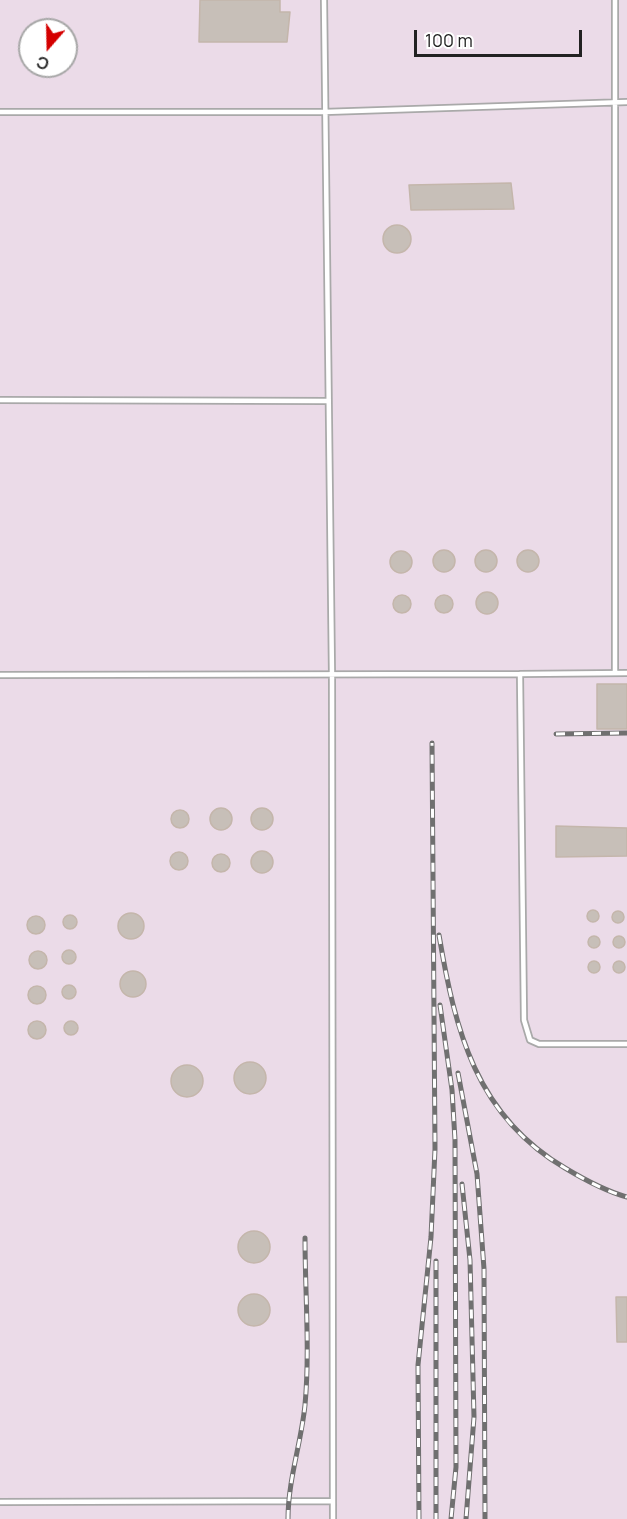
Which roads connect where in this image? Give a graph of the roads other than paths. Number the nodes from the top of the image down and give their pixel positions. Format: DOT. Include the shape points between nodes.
graph roads {
  1 [pos="324,0"];
  2 [pos="615,0"];
  3 [pos="616,102"];
  4 [pos="627,102"];
  5 [pos="0,112"];
  6 [pos="324,112"];
  7 [pos="0,400"];
  8 [pos="327,401"];
  9 [pos="615,673"];
  10 [pos="627,673"];
  11 [pos="520,674"];
  12 [pos="0,675"];
  13 [pos="332,675"];
  14 [pos="627,1044"];
  15 [pos="333,1501"];
  16 [pos="0,1502"];
  17 [pos="333,1519"];
  1 -- 6 [label="lane"];
  2 -- 3 [label="lane"];
  3 -- 4 [label="lane"];
  3 -- 6 [label="lane"];
  3 -- 9 [label="lane"];
  5 -- 6 [label="lane"];
  6 -- 8 [label="lane"];
  7 -- 8 [label="lane"];
  8 -- 13 [label="lane"];
  9 -- 10 [label="lane"];
  9 -- 11 [label="lane"];
  11 -- 13 [label="lane"];
  11 -- 14 [label="lane" via="524,1020 530,1040 538,1044"];
  12 -- 13 [label="lane"];
  13 -- 15 [label="lane"];
  15 -- 16 [label="lane"];
  15 -- 17 [label="lane"];
}
